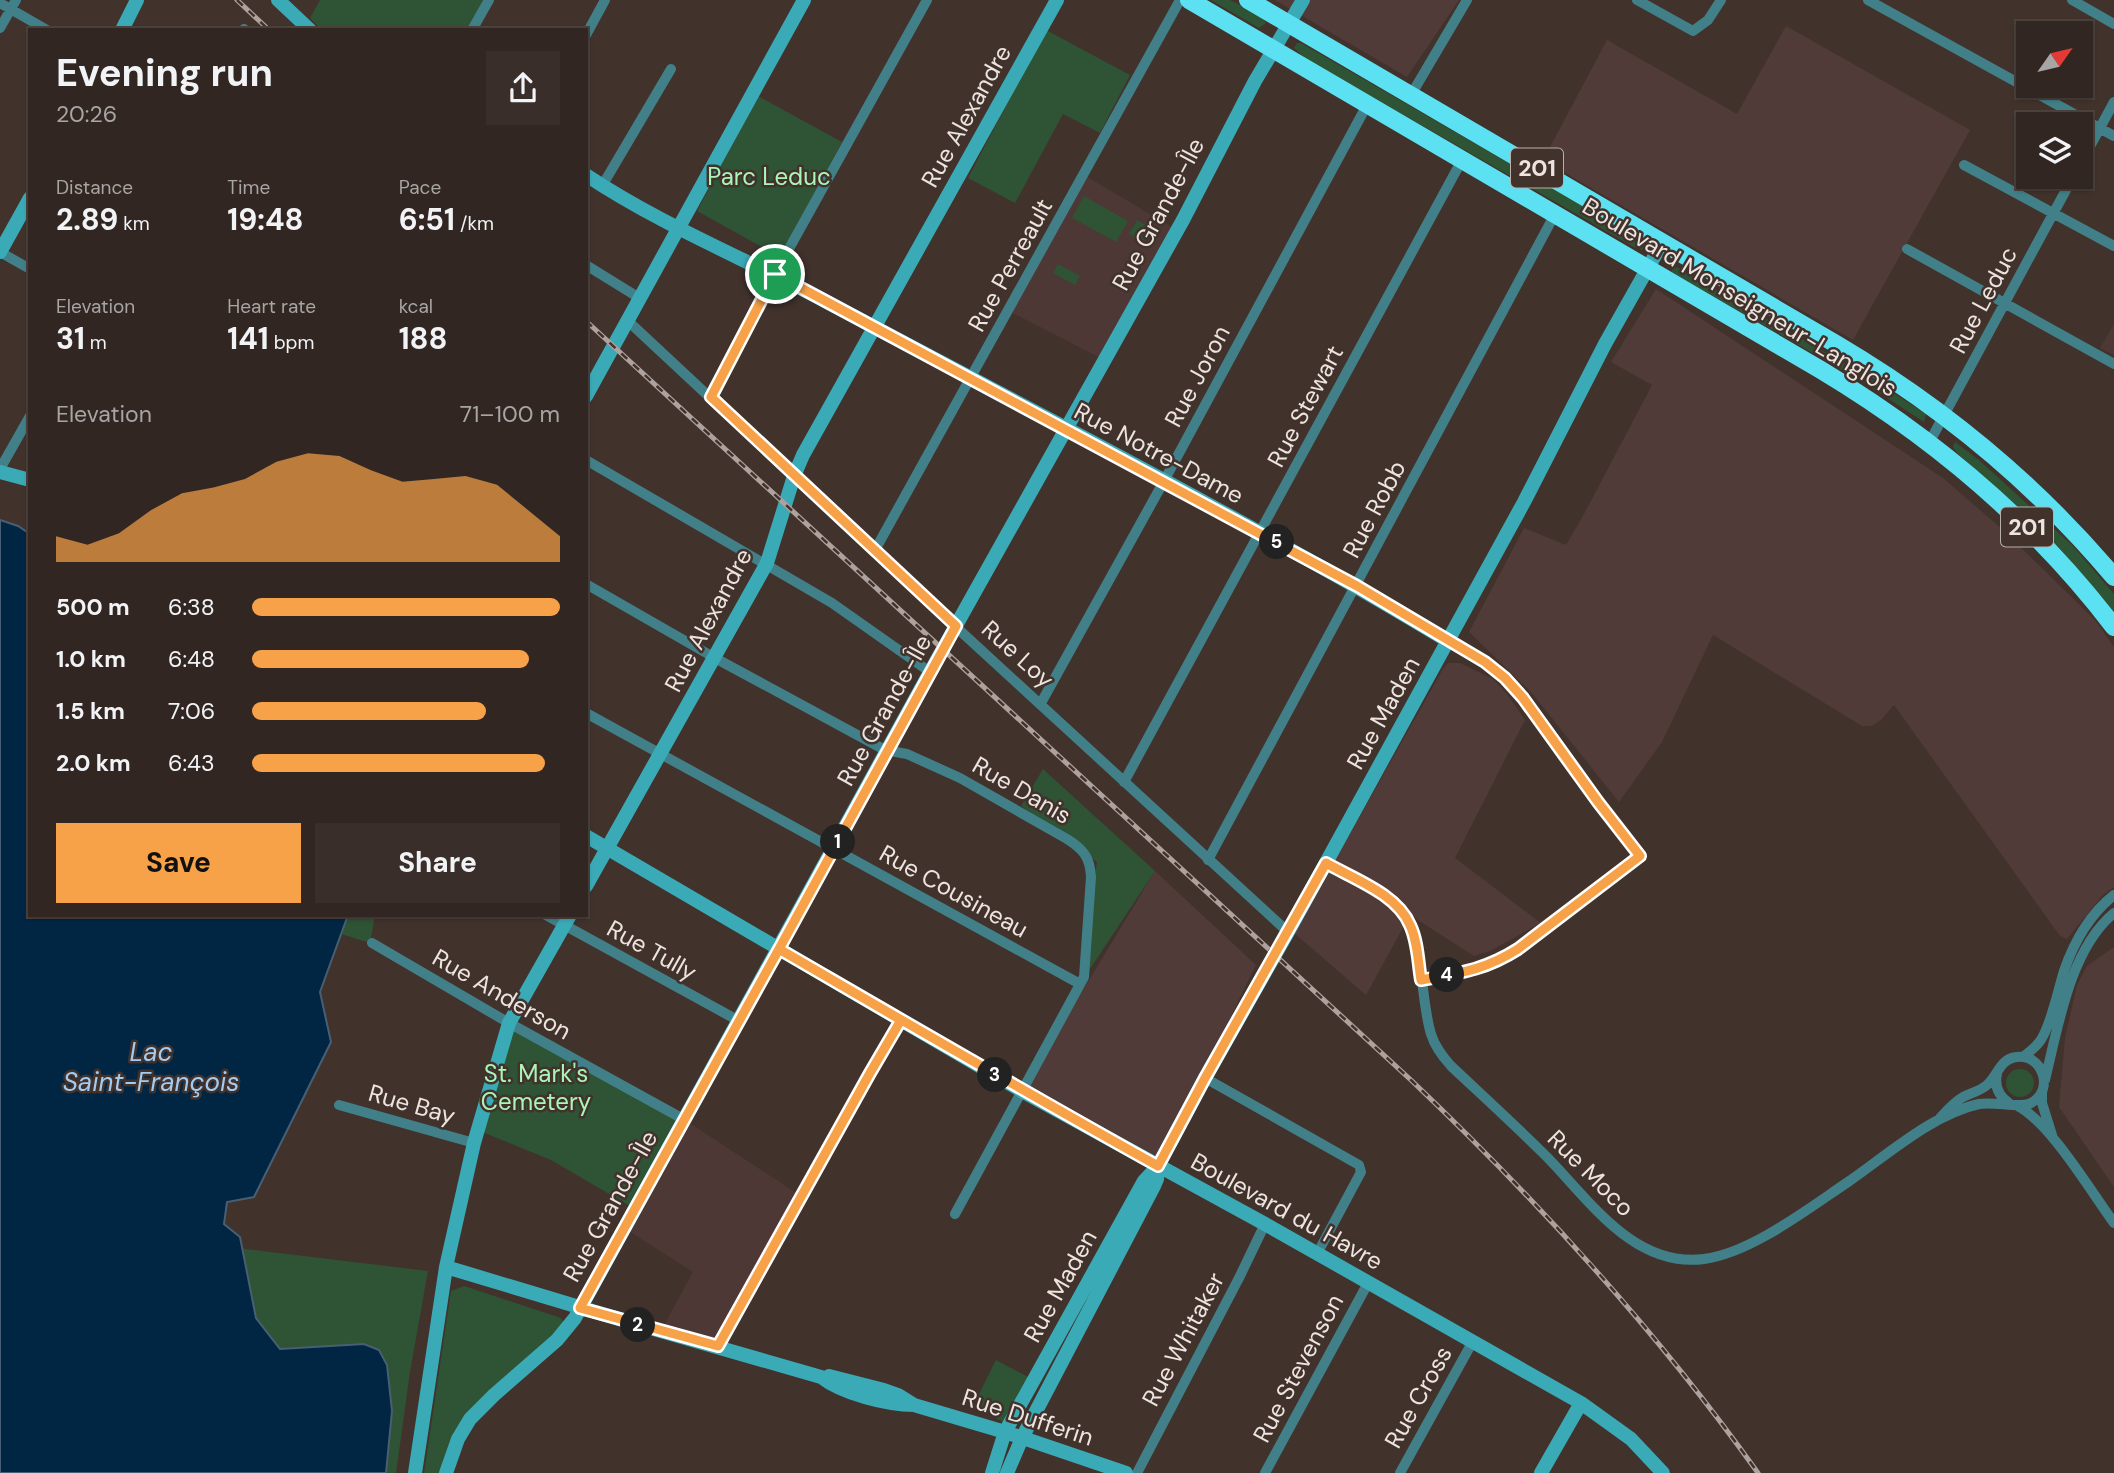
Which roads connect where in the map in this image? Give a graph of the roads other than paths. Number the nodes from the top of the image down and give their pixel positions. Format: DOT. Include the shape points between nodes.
graph roads {
  1 [pos="137,0"];
  2 [pos="278,0"];
  3 [pos="489,0"];
  4 [pos="605,0"];
  5 [pos="804,0"];
  6 [pos="927,0"];
  7 [pos="1057,0"];
  8 [pos="1180,0"];
  9 [pos="1189,0"];
  10 [pos="1248,0"];
  11 [pos="1303,0"];
  12 [pos="1467,0"];
  13 [pos="1637,0"];
  14 [pos="1721,0"];
  15 [pos="1868,0"];
  16 [pos="2072,0"];
  17 [pos="0,3"];
  18 [pos="13,5"];
  19 [pos="1289,24"];
  20 [pos="2114,24"];
  21 [pos="0,28"];
  22 [pos="44,28"];
  23 [pos="123,28"];
  24 [pos="308,28"];
  25 [pos="473,28"];
  26 [pos="588,31"];
  27 [pos="1273,50"];
  28 [pos="671,69"];
  29 [pos="1411,95"];
  30 [pos="2114,102"];
  31 [pos="1367,105"];
  32 [pos="2100,128"];
  33 [pos="2114,136"];
  34 [pos="2093,141"];
  35 [pos="1462,160"];
  36 [pos="1964,165"];
  37 [pos="588,176"];
  38 [pos="602,186"];
  39 [pos="2067,189"];
  40 [pos="28,202"];
  41 [pos="1555,214"];
  42 [pos="2053,214"];
  43 [pos="679,228"];
  44 [pos="1662,243"];
  45 [pos="2114,246"];
  46 [pos="1908,249"];
  47 [pos="0,252"];
  48 [pos="588,266"];
  49 [pos="1647,268"];
  50 [pos="28,269"];
  51 [pos="775,274"];
  52 [pos="640,299"];
  53 [pos="2004,303"];
  54 [pos="628,321"];
  55 [pos="875,327"];
  56 [pos="2114,365"];
  57 [pos="971,379"];
  58 [pos="588,392"];
  59 [pos="711,397"];
  60 [pos="1944,415"];
  61 [pos="28,420"];
  62 [pos="1066,429"];
  63 [pos="1929,443"];
  64 [pos="588,461"];
  65 [pos="0,470"];
  66 [pos="794,476"];
  67 [pos="28,479"];
  68 [pos="1164,481"];
  69 [pos="1260,533"];
  70 [pos="875,550"];
  71 [pos="767,564"];
  72 [pos="2114,577"];
  73 [pos="588,585"];
  74 [pos="1357,586"];
  75 [pos="956,626"];
  76 [pos="2114,628"];
  77 [pos="1448,641"];
  78 [pos="715,657"];
  79 [pos="930,672"];
  80 [pos="1041,703"];
  81 [pos="588,714"];
  82 [pos="888,751"];
  83 [pos="661,754"];
  84 [pos="1124,782"];
  85 [pos="588,837"];
  86 [pos="834,848"];
  87 [pos="607,849"];
  88 [pos="1208,860"];
  89 [pos="1326,863"];
  90 [pos="588,882"];
  91 [pos="2114,895"];
  92 [pos="2114,913"];
  93 [pos="567,920"];
  94 [pos="1288,932"];
  95 [pos="372,943"];
  96 [pos="779,949"];
  97 [pos="1421,980"];
  98 [pos="1080,984"];
  99 [pos="901,1020"];
  100 [pos="739,1021"];
  101 [pos="509,1023"];
  102 [pos="2023,1057"];
  103 [pos="1998,1070"];
  104 [pos="1205,1078"];
  105 [pos="2043,1088"];
  106 [pos="1022,1091"];
  107 [pos="2013,1104"];
  108 [pos="339,1105"];
  109 [pos="1940,1118"];
  110 [pos="685,1119"];
  111 [pos="2054,1139"];
  112 [pos="474,1143"];
  113 [pos="1158,1166"];
  114 [pos="955,1214"];
  115 [pos="2114,1223"];
  116 [pos="1265,1224"];
  117 [pos="1317,1254"];
  118 [pos="446,1267"];
  119 [pos="1368,1283"];
  120 [pos="580,1308"];
  121 [pos="1473,1341"];
  122 [pos="718,1346"];
  123 [pos="1581,1403"];
  124 [pos="1004,1432"];
  125 [pos="1022,1438"];
  126 [pos="415,1473"];
  127 [pos="446,1473"];
  128 [pos="992,1473"];
  129 [pos="1007,1473"];
  130 [pos="1126,1473"];
  131 [pos="1137,1473"];
  132 [pos="1265,1473"];
  133 [pos="1400,1473"];
  134 [pos="1541,1473"];
  135 [pos="1663,1473"];
  1 -- 23 [label="street"];
  2 -- 24 [label="street"];
  3 -- 25 [label="street"];
  4 -- 26 [label="street"];
  5 -- 43 [label="street"];
  6 -- 51 [label="street"];
  7 -- 55 [label="street, Rue Alexandre"];
  8 -- 57 [label="street, Rue Perreault"];
  9 -- 27 [label="highway, Boulevard Monseigneur-Langlois / 201"];
  10 -- 19 [label="highway, Boulevard Monseigneur-Langlois / 201"];
  11 -- 19 [label="street, Rue Grande-Île"];
  12 -- 29 [label="street"];
  13 -- 14 [label="street" via="1693,31 1708,20"];
  15 -- 32 [label="street"];
  16 -- 20 [label="street"];
  17 -- 18 [label="street"];
  18 -- 21 [label="street"];
  18 -- 22 [label="street"];
  19 -- 27 [label="street, Rue Grande-Île"];
  19 -- 29 [label="highway, Boulevard Monseigneur-Langlois / 201"];
  27 -- 31 [label="highway, Boulevard Monseigneur-Langlois / 201"];
  27 -- 62 [label="street, Rue Grande-Île"];
  28 -- 38 [label="street"];
  29 -- 44 [label="highway, Boulevard Monseigneur-Langlois / 201"];
  30 -- 32 [label="street"];
  31 -- 35 [label="highway, Boulevard Monseigneur-Langlois / 201"];
  31 -- 68 [label="street, Rue Joron"];
  32 -- 33 [label="street"];
  32 -- 34 [label="street"];
  35 -- 41 [label="highway, Boulevard Monseigneur-Langlois / 201"];
  35 -- 69 [label="street, Rue Stewart"];
  36 -- 42 [label="street"];
  37 -- 38 [label="street, Rue Notre-Dame"];
  38 -- 43 [label="street, Rue Notre-Dame"];
  39 -- 42 [label="street, Rue Leduc"];
  40 -- 47 [label="street"];
  41 -- 49 [label="highway, Boulevard Monseigneur-Langlois / 201"];
  41 -- 74 [label="street, Rue Robb"];
  42 -- 45 [label="street"];
  42 -- 53 [label="street, Rue Leduc"];
  43 -- 51 [label="street, Rue Notre-Dame"];
  43 -- 52 [label="street"];
  44 -- 49 [label="street, Rue Maden"];
  44 -- 60 [label="highway, Boulevard Monseigneur-Langlois / 201" via="1857,357"];
  46 -- 53 [label="street"];
  47 -- 50 [label="street"];
  48 -- 52 [label="street"];
  49 -- 63 [label="highway, Boulevard Monseigneur-Langlois / 201" via="1839,382"];
  49 -- 77 [label="street, Rue Maden"];
  51 -- 55 [label="street, Rue Notre-Dame"];
  51 -- 59 [label="street"];
  52 -- 54 [label="street"];
  53 -- 56 [label="street"];
  53 -- 60 [label="street, Rue Leduc"];
  54 -- 58 [label="street"];
  54 -- 59 [label="street, Rue Loy"];
  55 -- 57 [label="street, Rue Notre-Dame"];
  55 -- 66 [label="street, Rue Alexandre"];
  57 -- 62 [label="street, Rue Notre-Dame"];
  57 -- 70 [label="street, Rue Perreault"];
  59 -- 66 [label="street, Rue Loy"];
  60 -- 63 [label="street, Rue Leduc"];
  60 -- 72 [label="highway, Boulevard Monseigneur-Langlois / 201" via="2029,488"];
  61 -- 65 [label="street"];
  62 -- 68 [label="street, Rue Notre-Dame"];
  62 -- 75 [label="street, Rue Grande-Île"];
  63 -- 76 [label="highway, Boulevard Monseigneur-Langlois / 201" via="2025,525"];
  64 -- 71 [label="street"];
  65 -- 67 [label="street"];
  66 -- 70 [label="street, Rue Loy"];
  66 -- 71 [label="street, Rue Alexandre"];
  68 -- 69 [label="street, Rue Notre-Dame"];
  68 -- 80 [label="street, Rue Joron"];
  69 -- 74 [label="street, Rue Notre-Dame"];
  69 -- 84 [label="street, Rue Stewart"];
  70 -- 75 [label="street, Rue Loy"];
  71 -- 78 [label="street, Rue Alexandre"];
  71 -- 79 [label="street"];
  73 -- 78 [label="street, Rue Danis"];
  74 -- 77 [label="street, Rue Notre-Dame"];
  74 -- 88 [label="street, Rue Robb"];
  75 -- 79 [label="street, Rue Grande-Île"];
  75 -- 80 [label="street, Rue Loy"];
  77 -- 89 [label="street, Rue Maden"];
  77 -- 97 [label="street, Rue Notre-Dame" via="1485,662 1523,698 1640,856 1500,961"];
  78 -- 82 [label="street, Rue Danis"];
  78 -- 83 [label="street, Rue Alexandre"];
  79 -- 82 [label="street, Rue Grande-Île"];
  80 -- 84 [label="street, Rue Loy"];
  81 -- 83 [label="street, Rue Cousineau"];
  82 -- 86 [label="street, Rue Grande-Île"];
  82 -- 98 [label="street, Rue Danis" via="907,754 960,778 1086,854 1091,877 1086,966"];
  83 -- 86 [label="street, Rue Cousineau"];
  83 -- 87 [label="street, Rue Alexandre"];
  84 -- 88 [label="street, Rue Loy"];
  85 -- 87 [label="street, Boulevard du Havre"];
  86 -- 96 [label="street, Rue Grande-Île"];
  86 -- 98 [label="street, Rue Cousineau"];
  87 -- 90 [label="street, Rue Alexandre"];
  87 -- 96 [label="street, Boulevard du Havre"];
  88 -- 94 [label="street, Rue Loy"];
  89 -- 94 [label="street, Rue Maden"];
  89 -- 97 [label="street, Rue Moco" via="1400,909 1410,924"];
  91 -- 102 [label="street, Rue Moco" via="2086,925 2065,968 2043,1037"];
  92 -- 105 [label="street" via="2095,932 2078,960"];
  93 -- 100 [label="street, Rue Tully"];
  93 -- 101 [label="street"];
  94 -- 104 [label="street, Rue Maden"];
  95 -- 101 [label="street, Rue Anderson"];
  96 -- 99 [label="street, Boulevard du Havre"];
  96 -- 100 [label="street, Rue Grande-Île"];
  97 -- 109 [label="street, Rue Moco" via="1431,1034 1451,1066 1547,1157 1611,1226 1644,1247 1673,1258 1706,1259 1761,1238"];
  98 -- 106 [label="street, Rue Danis"];
  99 -- 106 [label="street, Boulevard du Havre"];
  99 -- 122 [label="street"];
  100 -- 110 [label="street, Rue Grande-Île"];
  101 -- 110 [label="street, Rue Anderson"];
  101 -- 112 [label="street"];
  102 -- 103 [label="street, Rue Moco" via="2009,1059"];
  102 -- 105 [label="street" via="2042,1069"];
  103 -- 107 [label="street" via="1998,1093"];
  103 -- 109 [label="street, Rue Moco" via="1986,1086 1956,1101"];
  104 -- 113 [label="street, Rue Maden"];
  104 -- 117 [label="street" via="1359,1166 1361,1172"];
  105 -- 107 [label="street, Rue Moco" via="2032,1102"];
  105 -- 111 [label="street" via="2042,1103"];
  106 -- 113 [label="street, Boulevard du Havre"];
  106 -- 114 [label="street, Rue Danis"];
  107 -- 109 [label="street, Rue Moco" via="1983,1103"];
  107 -- 111 [label="street" via="2027,1111"];
  108 -- 112 [label="street, Rue Bay"];
  110 -- 120 [label="street, Rue Grande-Île"];
  111 -- 115 [label="street"];
  112 -- 118 [label="street"];
  113 -- 116 [label="street, Boulevard du Havre"];
  113 -- 124 [label="street, Rue Maden" via="1144,1181"];
  113 -- 125 [label="street, Rue Maden" via="1154,1186"];
  116 -- 117 [label="street, Boulevard du Havre"];
  116 -- 131 [label="street, Rue Whitaker"];
  117 -- 119 [label="street, Boulevard du Havre"];
  118 -- 120 [label="street, Rue Dufferin"];
  118 -- 126 [label="street"];
  119 -- 121 [label="street, Boulevard du Havre"];
  119 -- 132 [label="street, Rue Stevenson"];
  120 -- 122 [label="street, Rue Dufferin"];
  120 -- 127 [label="street, Rue Grande-Île" via="556,1340 470,1419"];
  121 -- 123 [label="street, Boulevard du Havre"];
  121 -- 133 [label="street, Rue Cross"];
  122 -- 124 [label="street, Rue Dufferin" via="821,1377 868,1397 914,1405"];
  123 -- 134 [label="street"];
  123 -- 135 [label="street, Boulevard du Havre" via="1631,1439"];
  124 -- 125 [label="street, Rue Dufferin"];
  124 -- 128 [label="street, Rue Maden"];
  125 -- 129 [label="street, Rue Maden"];
  125 -- 130 [label="street, Rue Dufferin"];
}
